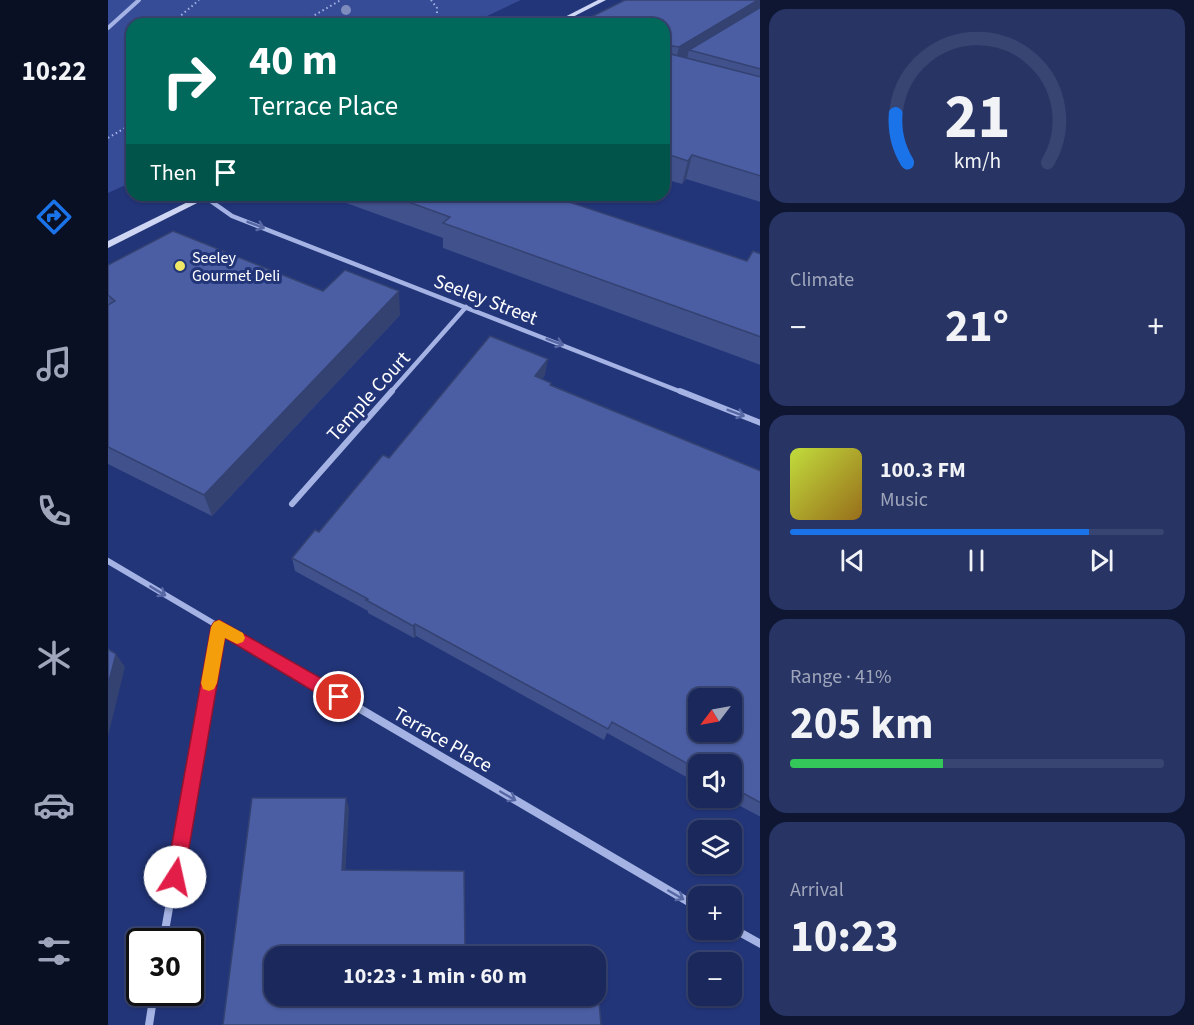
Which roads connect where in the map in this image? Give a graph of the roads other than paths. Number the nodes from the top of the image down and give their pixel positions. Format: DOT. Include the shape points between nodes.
graph roads {
  1 [pos="139,0"];
  2 [pos="603,0"];
  3 [pos="567,18"];
  4 [pos="108,28"];
  5 [pos="197,201"];
  6 [pos="213,201"];
  7 [pos="108,245"];
  8 [pos="466,308"];
  9 [pos="760,423"];
  10 [pos="292,504"];
  11 [pos="108,561"];
  12 [pos="219,627"];
  13 [pos="688,902"];
  14 [pos="165,928"];
  15 [pos="742,934"];
  16 [pos="760,944"];
  17 [pos="152,1006"];
  18 [pos="149,1025"];
  1 -- 4 [label="street"];
  2 -- 3 [label="street"];
  5 -- 7 [label="street"];
  6 -- 8 [label="street, Seeley Street, one-way" via="232,216"];
  8 -- 9 [label="street, Seeley Street, one-way"];
  8 -- 10 [label="street, Temple Court"];
  11 -- 12 [label="street, Terrace Place, one-way"];
  12 -- 13 [label="street, Terrace Place, one-way"];
  12 -- 14 [label="street"];
  15 -- 16 [label="street"];
  17 -- 18 [label="street"];
}
